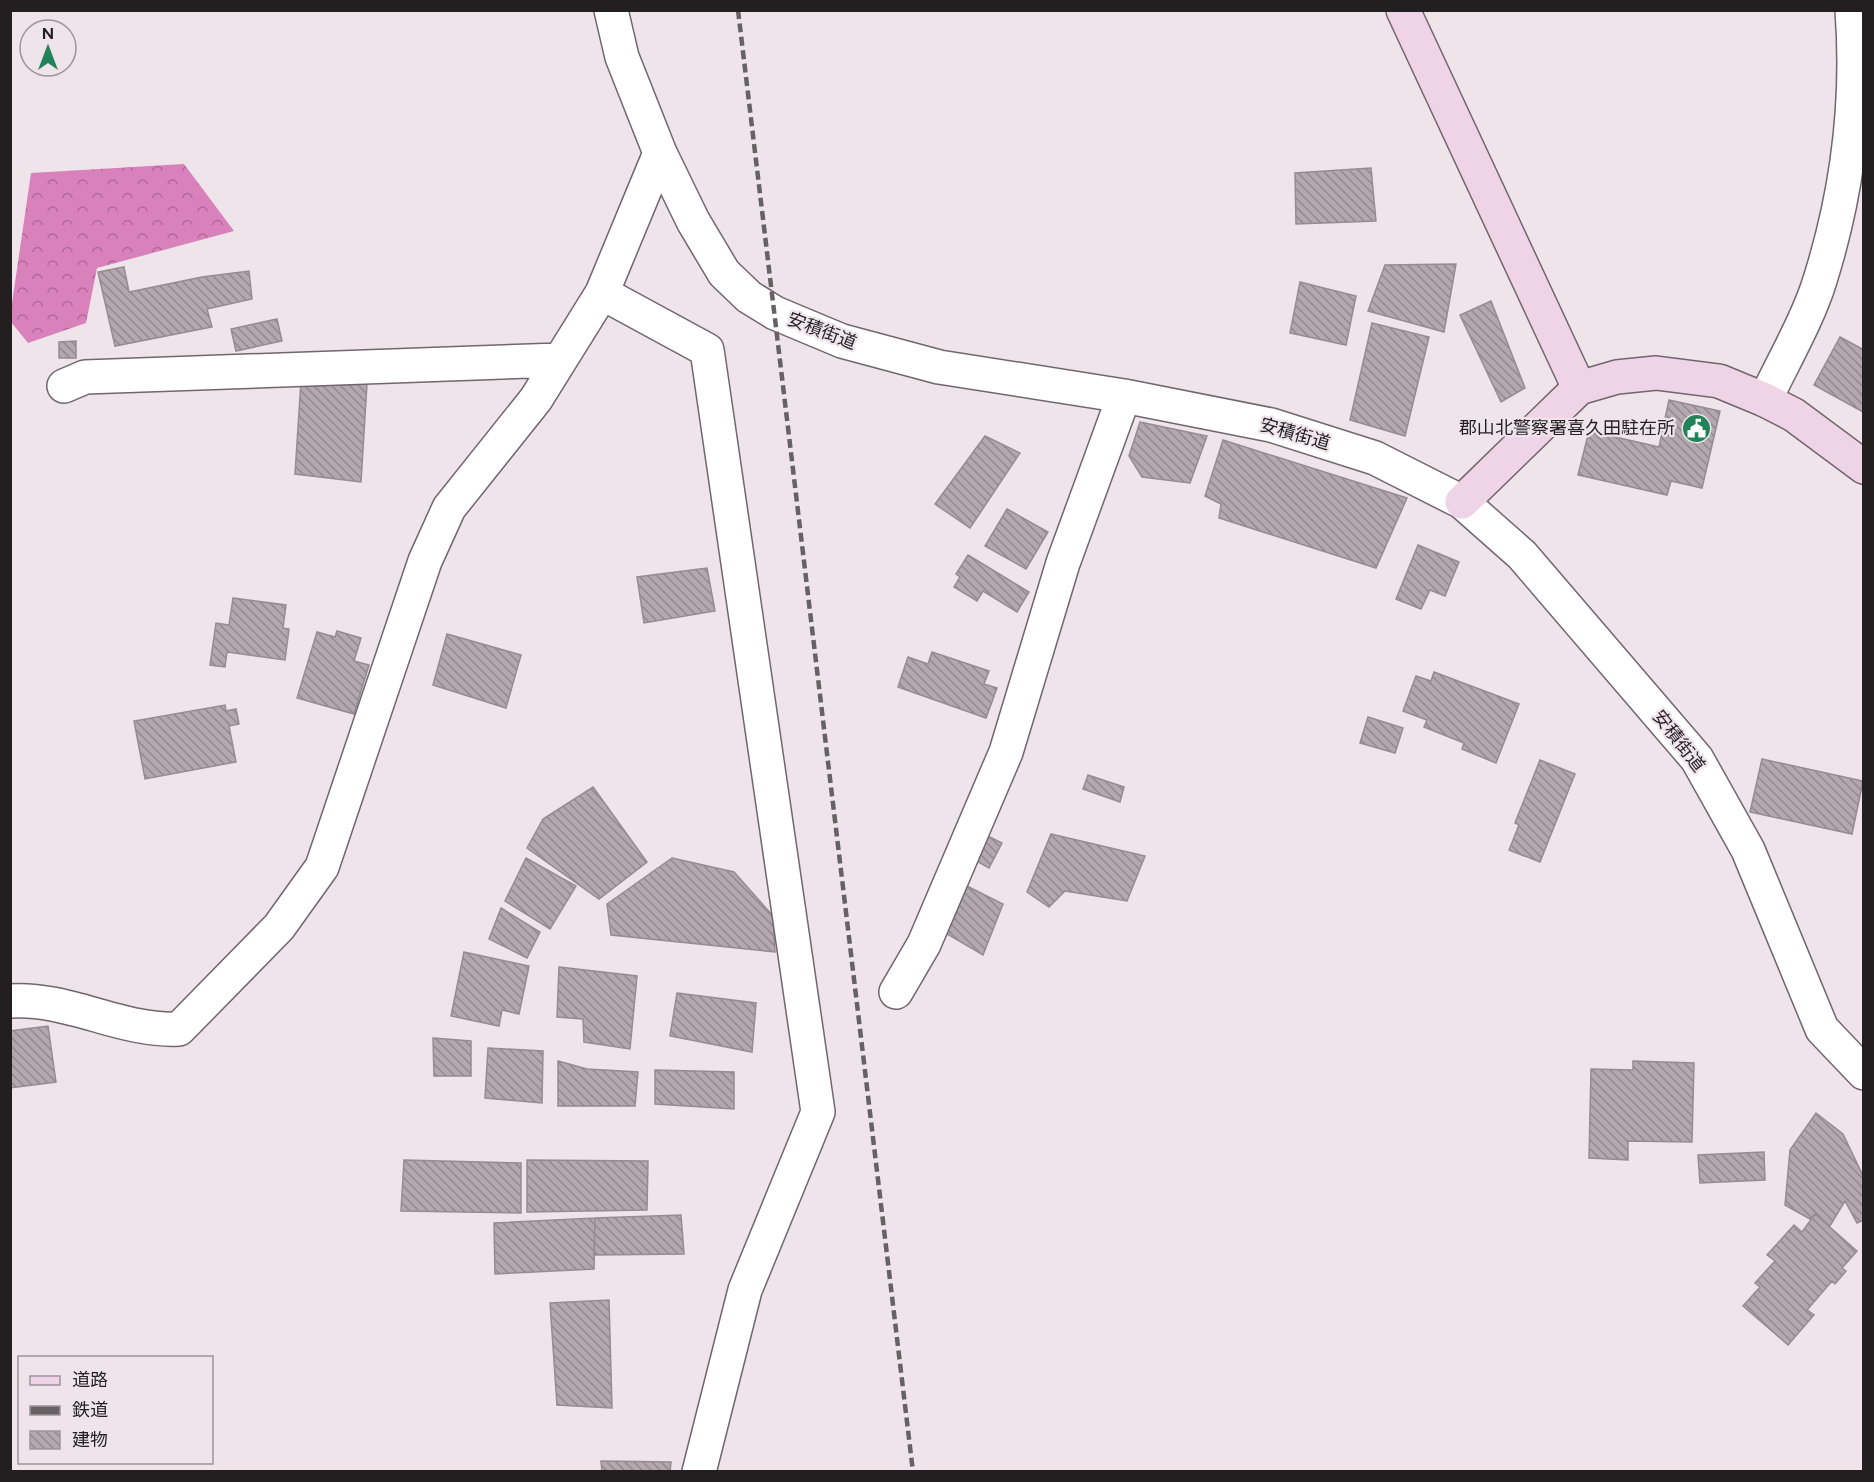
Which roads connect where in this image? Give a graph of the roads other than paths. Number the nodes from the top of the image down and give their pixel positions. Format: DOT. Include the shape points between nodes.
graph roads {
  1 [pos="611,10"];
  2 [pos="1403,10"];
  3 [pos="1852,10"];
  4 [pos="660,153"];
  5 [pos="602,293"];
  6 [pos="559,360"];
  7 [pos="64,386"];
  8 [pos="1579,388"];
  9 [pos="1124,396"];
  10 [pos="1765,400"];
  11 [pos="1863,467"];
  12 [pos="1462,502"];
  13 [pos="896,992"];
  14 [pos="10,1001"];
  15 [pos="1863,1073"];
  16 [pos="699,1472"];
  1 -- 4 [label="street, 安積街道" via="622,57"];
  2 -- 8 [label="street"];
  3 -- 10 [label="street" via="1854,119 1848,162 1820,281"];
  4 -- 5 [label="street"];
  4 -- 9 [label="street, 安積街道" via="724,273 749,297 775,313 842,341 939,367"];
  5 -- 6 [label="street"];
  5 -- 16 [label="street" via="707,350 818,1112 745,1290"];
  6 -- 7 [label="street" via="85,377"];
  6 -- 14 [label="street" via="536,399 449,508 425,561 322,867 279,927 179,1029 156,1029 70,1007"];
  8 -- 10 [label="street" via="1617,376 1656,373 1719,381"];
  8 -- 12 [label="street"];
  9 -- 12 [label="street, 安積街道" via="1271,425 1375,458"];
  9 -- 13 [label="street" via="1063,563 1006,752 924,944"];
  10 -- 11 [label="street" via="1794,415"];
  12 -- 15 [label="street, 安積街道" via="1522,555 1697,759 1748,850 1822,1029"];
}
